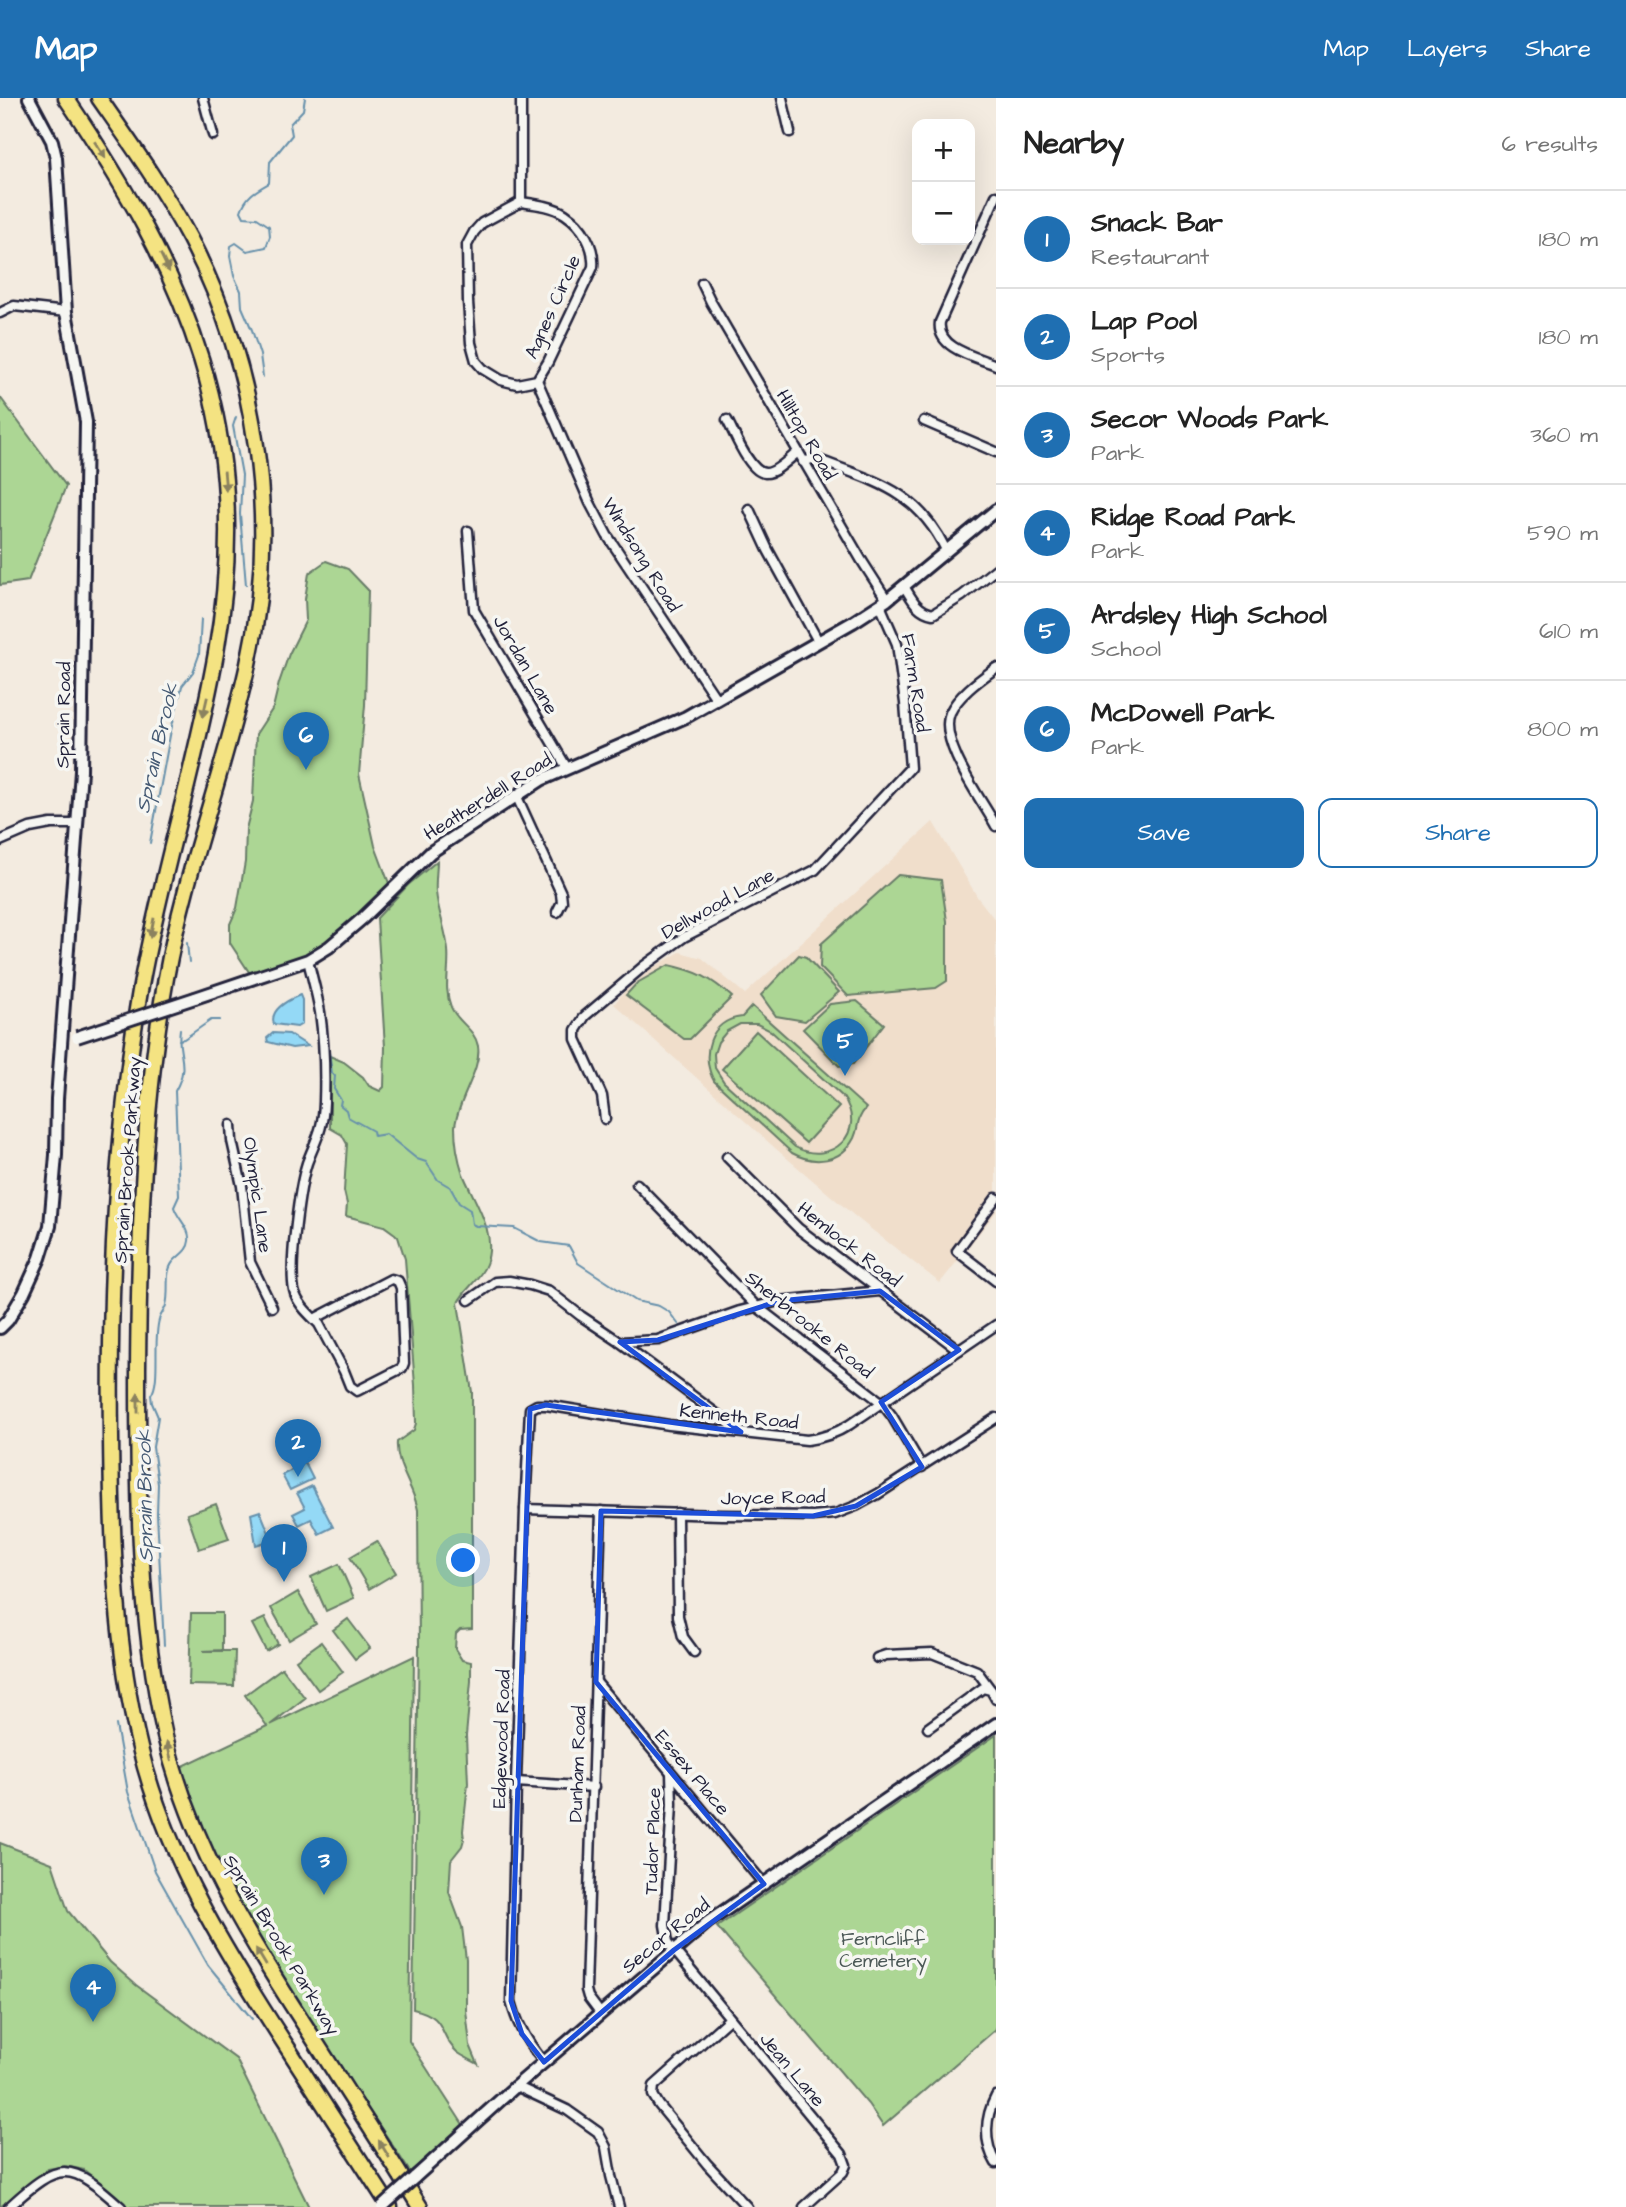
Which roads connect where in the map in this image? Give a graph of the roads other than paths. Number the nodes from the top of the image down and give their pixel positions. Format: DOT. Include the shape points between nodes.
graph roads {
  1 [pos="29,98"];
  2 [pos="66,98"];
  3 [pos="99,98"];
  4 [pos="203,98"];
  5 [pos="521,98"];
  6 [pos="782,98"];
  7 [pos="790,132"];
  8 [pos="213,135"];
  9 [pos="996,195"];
  10 [pos="521,202"];
  11 [pos="989,212"];
  12 [pos="996,220"];
  13 [pos="702,283"];
  14 [pos="66,312"];
  15 [pos="0,313"];
  16 [pos="996,365"];
  17 [pos="537,380"];
  18 [pos="727,420"];
  19 [pos="924,421"];
  20 [pos="798,452"];
  21 [pos="996,452"];
  22 [pos="803,462"];
  23 [pos="749,509"];
  24 [pos="996,510"];
  25 [pos="468,531"];
  26 [pos="946,550"];
  27 [pos="996,569"];
  28 [pos="904,586"];
  29 [pos="883,602"];
  30 [pos="818,641"];
  31 [pos="996,668"];
  32 [pos="718,700"];
  33 [pos="567,768"];
  34 [pos="910,768"];
  35 [pos="517,797"];
  36 [pos="78,824"];
  37 [pos="996,826"];
  38 [pos="0,841"];
  39 [pos="556,912"];
  40 [pos="308,960"];
  41 [pos="61,1041"];
  42 [pos="605,1119"];
  43 [pos="231,1125"];
  44 [pos="727,1157"];
  45 [pos="637,1184"];
  46 [pos="996,1198"];
  47 [pos="996,1281"];
  48 [pos="880,1291"];
  49 [pos="469,1300"];
  50 [pos="756,1306"];
  51 [pos="272,1307"];
  52 [pos="311,1317"];
  53 [pos="996,1325"];
  54 [pos="0,1328"];
  55 [pos="620,1342"];
  56 [pos="959,1350"];
  57 [pos="881,1402"];
  58 [pos="532,1408"];
  59 [pos="996,1418"];
  60 [pos="741,1432"];
  61 [pos="922,1467"];
  62 [pos="525,1509"];
  63 [pos="601,1511"];
  64 [pos="677,1513"];
  65 [pos="694,1652"];
  66 [pos="877,1658"];
  67 [pos="596,1682"];
  68 [pos="991,1690"];
  69 [pos="996,1699"];
  70 [pos="996,1724"];
  71 [pos="928,1728"];
  72 [pos="671,1773"];
  73 [pos="516,1782"];
  74 [pos="594,1787"];
  75 [pos="764,1884"];
  76 [pos="674,1950"];
  77 [pos="600,2013"];
  78 [pos="729,2019"];
  79 [pos="544,2062"];
  80 [pos="516,2086"];
  81 [pos="996,2096"];
  82 [pos="996,2163"];
  83 [pos="9,2207"];
  84 [pos="121,2207"];
  85 [pos="382,2207"];
  86 [pos="390,2207"];
  87 [pos="420,2207"];
  88 [pos="619,2207"];
  89 [pos="747,2207"];
  90 [pos="804,2207"];
  1 -- 14 [label="street, Sprain Road" via="56,158"];
  2 -- 86 [label="highway, Sprain Brook Parkway, one-way" via="141,218 189,319 216,413 227,510 219,633 146,956 119,1163 112,1286 111,1458 116,1581 129,1691 155,1798 198,1900 247,1985"];
  87 -- 3 [label="highway, Sprain Brook Parkway, one-way" via="265,1964 217,1878 172,1765 152,1668 142,1558 138,1422 150,1090 175,932 252,646 261,573 261,499 248,402 212,285 167,198"];
  4 -- 8 [label="street"];
  5 -- 10 [label="street"];
  6 -- 7 [label="street"];
  9 -- 11 [label="street"];
  10 -- 17 [label="street, Agnes Circle" via="565,214 594,254 593,267"];
  10 -- 17 [label="street, Agnes Circle" via="482,223 467,245 471,342 483,369 501,380 517,384"];
  11 -- 12 [label="street"];
  11 -- 16 [label="street" via="939,329 949,345"];
  13 -- 20 [label="street, Hilltop Road"];
  14 -- 15 [label="street" via="14,306"];
  14 -- 36 [label="street, Sprain Road" via="86,422"];
  17 -- 32 [label="street, Windsong Road" via="607,535"];
  18 -- 20 [label="street" via="758,470 772,471"];
  19 -- 21 [label="street"];
  20 -- 22 [label="street, Hilltop Road"];
  22 -- 26 [label="street" via="819,460 900,494 925,515"];
  22 -- 29 [label="street, Hilltop Road"];
  23 -- 30 [label="street"];
  24 -- 26 [label="street, Heatherdell Road"];
  25 -- 33 [label="street, Jordan Lane" via="474,610"];
  26 -- 28 [label="street, Heatherdell Road"];
  27 -- 28 [label="street" via="933,614 915,606"];
  28 -- 29 [label="street, Heatherdell Road"];
  29 -- 30 [label="street, Heatherdell Road"];
  29 -- 34 [label="street, Farm Road" via="897,644"];
  30 -- 32 [label="street, Heatherdell Road"];
  31 -- 37 [label="street" via="960,699 948,725 958,760"];
  32 -- 33 [label="street, Heatherdell Road"];
  33 -- 35 [label="street, Heatherdell Road"];
  34 -- 42 [label="street, Dellwood Lane" via="815,870 684,937 585,1016 576,1039 601,1096"];
  35 -- 39 [label="street" via="561,892"];
  35 -- 40 [label="street, Heatherdell Road" via="432,852 342,938"];
  36 -- 38 [label="street" via="30,828"];
  36 -- 41 [label="street, Sprain Road"];
  40 -- 41 [label="street, Heatherdell Road, bridge"];
  40 -- 52 [label="street, Olympic Lane" via="320,1012 324,1102 322,1130 304,1174 293,1271 294,1291"];
  41 -- 54 [label="street, Sprain Road" via="50,1226 24,1293"];
  43 -- 51 [label="street, Olympic Lane" via="250,1262"];
  44 -- 48 [label="street, Hemlock Road" via="799,1229"];
  45 -- 50 [label="street, Sherbrooke Road"];
  46 -- 47 [label="street" via="957,1251"];
  48 -- 50 [label="street"];
  48 -- 56 [label="street, Hemlock Road"];
  49 -- 55 [label="street" via="495,1282 530,1285 549,1291"];
  50 -- 55 [label="street" via="657,1340"];
  50 -- 57 [label="street, Sherbrooke Road"];
  52 -- 52 [label="street, Olympic Lane" via="319,1324 350,1387 357,1391 402,1368 398,1281 391,1279"];
  53 -- 56 [label="street, Kenneth Road"];
  55 -- 60 [label="street"];
  56 -- 57 [label="street, Kenneth Road"];
  57 -- 60 [label="street, Kenneth Road" via="833,1435 820,1438"];
  57 -- 61 [label="street, Sherbrooke Road"];
  58 -- 60 [label="street, Kenneth Road" via="547,1405"];
  58 -- 62 [label="street, Edgewood Road"];
  59 -- 61 [label="street, Joyce Road"];
  61 -- 64 [label="street, Joyce Road" via="835,1514"];
  62 -- 63 [label="street, Joyce Road"];
  62 -- 73 [label="street, Edgewood Road"];
  63 -- 64 [label="street, Joyce Road"];
  63 -- 67 [label="street, Dunham Road"];
  64 -- 65 [label="street" via="678,1616 683,1637"];
  66 -- 68 [label="street" via="932,1653 977,1671"];
  67 -- 72 [label="street, Essex Place"];
  67 -- 74 [label="street, Dunham Road"];
  68 -- 69 [label="street"];
  68 -- 71 [label="street" via="983,1688"];
  70 -- 75 [label="street, Secor Road"];
  72 -- 75 [label="street, Essex Place"];
  72 -- 76 [label="street, Tudor Place" via="665,1925"];
  73 -- 74 [label="street"];
  73 -- 79 [label="street, Edgewood Road" via="511,2001 522,2034"];
  74 -- 77 [label="street, Dunham Road" via="586,1990"];
  75 -- 76 [label="street, Secor Road"];
  76 -- 77 [label="street, Secor Road"];
  76 -- 78 [label="street, Jean Lane"];
  77 -- 79 [label="street, Secor Road"];
  78 -- 89 [label="street" via="654,2086 653,2095"];
  78 -- 90 [label="street, Jean Lane" via="842,2154 843,2172"];
  79 -- 80 [label="street, Secor Road"];
  80 -- 85 [label="street, Secor Road, bridge"];
  80 -- 88 [label="street" via="567,2110 598,2132 606,2147"];
  81 -- 82 [label="street" via="988,2112 987,2137"];
  83 -- 84 [label="street" via="41,2180 61,2172 93,2182"];
}
